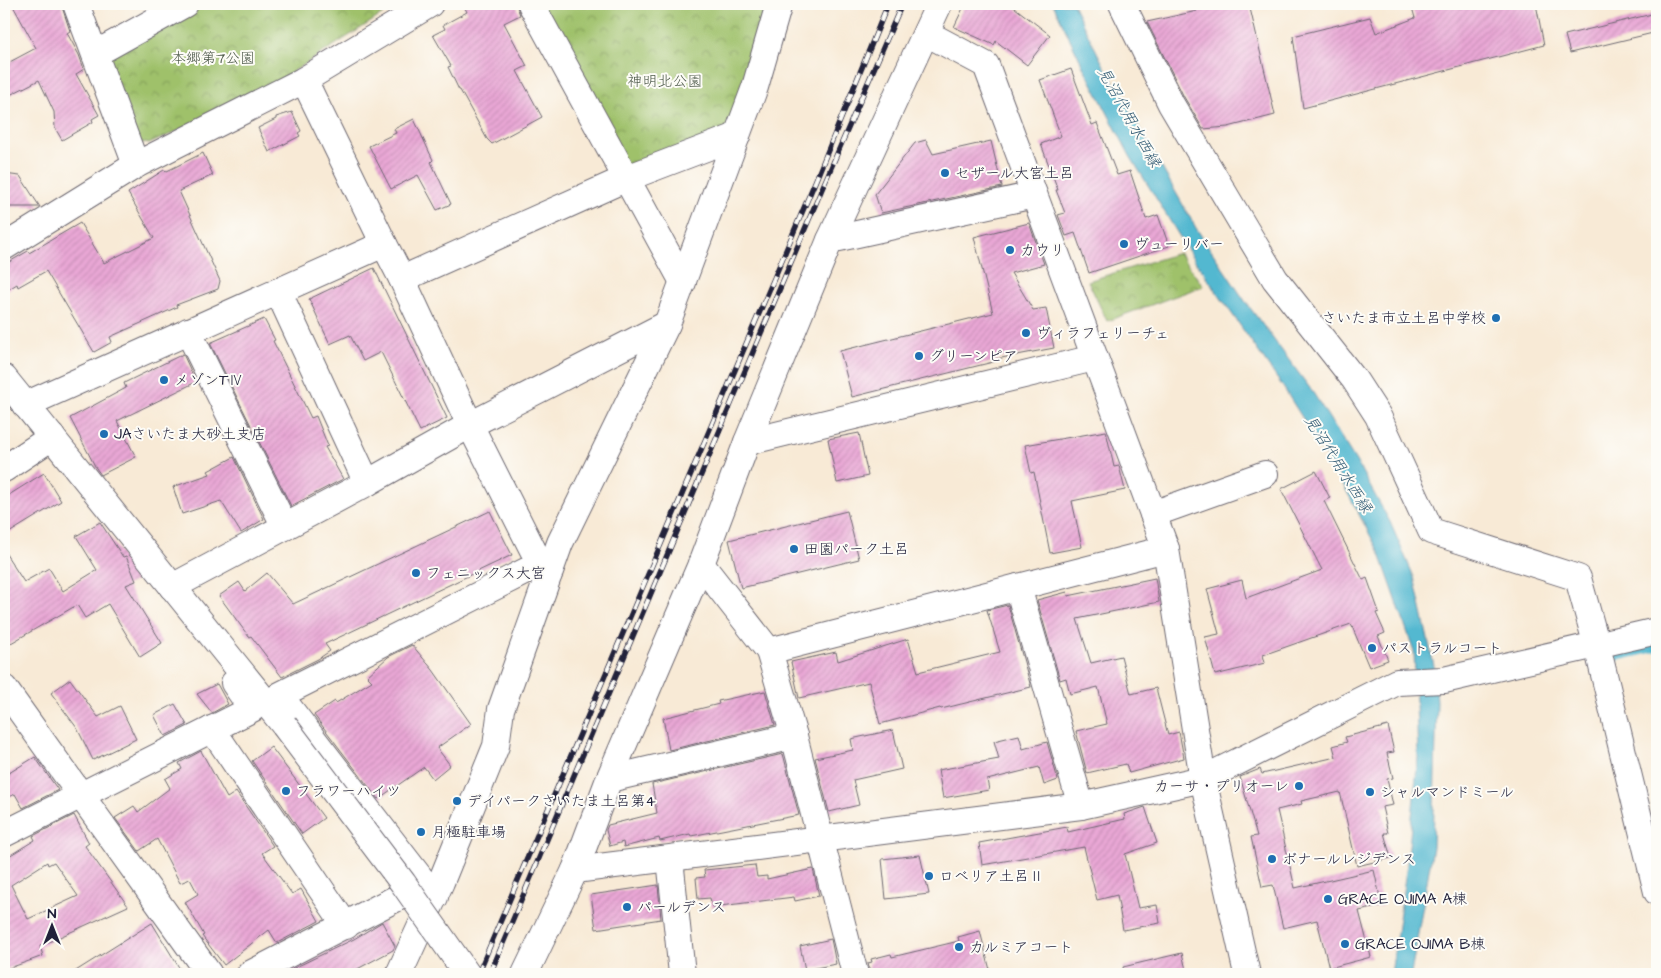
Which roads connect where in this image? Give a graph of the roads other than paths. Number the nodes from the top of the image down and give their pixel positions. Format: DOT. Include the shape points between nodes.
graph roads {
  1 [pos="76,4"];
  2 [pos="185,4"];
  3 [pos="430,4"];
  4 [pos="531,4"];
  5 [pos="779,4"];
  6 [pos="940,4"];
  7 [pos="1122,4"];
  8 [pos="402,10"];
  9 [pos="926,33"];
  10 [pos="95,54"];
  11 [pos="304,80"];
  12 [pos="737,136"];
  13 [pos="136,165"];
  14 [pos="627,178"];
  15 [pos="1034,195"];
  16 [pos="830,240"];
  17 [pos="384,244"];
  18 [pos="4,247"];
  19 [pos="402,279"];
  20 [pos="683,282"];
  21 [pos="278,291"];
  22 [pos="667,324"];
  23 [pos="188,331"];
  24 [pos="1094,358"];
  25 [pos="4,378"];
  26 [pos="25,405"];
  27 [pos="470,426"];
  28 [pos="52,437"];
  29 [pos="748,442"];
  30 [pos="4,469"];
  31 [pos="1265,474"];
  32 [pos="367,483"];
  33 [pos="1153,514"];
  34 [pos="285,527"];
  35 [pos="1166,549"];
  36 [pos="701,564"];
  37 [pos="545,569"];
  38 [pos="1018,586"];
  39 [pos="172,587"];
  40 [pos="1657,631"];
  41 [pos="208,632"];
  42 [pos="1597,646"];
  43 [pos="769,651"];
  44 [pos="4,688"];
  45 [pos="280,695"];
  46 [pos="212,730"];
  47 [pos="794,736"];
  48 [pos="609,779"];
  49 [pos="1203,779"];
  50 [pos="81,794"];
  51 [pos="1080,806"];
  52 [pos="4,834"];
  53 [pos="820,839"];
  54 [pos="670,859"];
  55 [pos="576,870"];
  56 [pos="1657,892"];
  57 [pos="434,897"];
  58 [pos="397,898"];
  59 [pos="346,926"];
  60 [pos="209,974"];
  61 [pos="250,974"];
  62 [pos="399,974"];
  63 [pos="467,974"];
  64 [pos="525,974"];
  65 [pos="682,974"];
  66 [pos="855,974"];
  67 [pos="1247,974"];
  1 -- 10 [label="street"];
  2 -- 10 [label="street"];
  3 -- 8 [label="street"];
  4 -- 14 [label="street"];
  5 -- 12 [label="street"];
  6 -- 9 [label="street"];
  7 -- 42 [label="street" via="1172,104 1275,278 1354,379 1378,416 1431,531 1578,578"];
  8 -- 11 [label="street"];
  9 -- 15 [label="street" via="986,66"];
  9 -- 16 [label="street"];
  10 -- 13 [label="street"];
  11 -- 13 [label="street"];
  11 -- 17 [label="street"];
  12 -- 14 [label="street"];
  12 -- 20 [label="street"];
  13 -- 18 [label="street"];
  14 -- 19 [label="street"];
  14 -- 20 [label="street"];
  15 -- 16 [label="street"];
  15 -- 24 [label="street"];
  16 -- 29 [label="street"];
  17 -- 19 [label="street"];
  17 -- 21 [label="street"];
  19 -- 27 [label="street"];
  20 -- 22 [label="street"];
  21 -- 23 [label="street"];
  21 -- 32 [label="street"];
  22 -- 27 [label="street"];
  22 -- 37 [label="street"];
  23 -- 26 [label="street"];
  23 -- 34 [label="street"];
  24 -- 29 [label="street"];
  24 -- 33 [label="street"];
  25 -- 26 [label="street"];
  26 -- 28 [label="street"];
  27 -- 32 [label="street"];
  27 -- 37 [label="street"];
  28 -- 30 [label="street"];
  28 -- 39 [label="street"];
  29 -- 36 [label="street"];
  31 -- 33 [label="street"];
  32 -- 34 [label="street"];
  33 -- 35 [label="street"];
  34 -- 39 [label="street"];
  35 -- 38 [label="street"];
  35 -- 49 [label="street"];
  36 -- 43 [label="street"];
  36 -- 48 [label="street"];
  37 -- 45 [label="street"];
  37 -- 57 [label="street" via="501,709 496,746"];
  38 -- 43 [label="street"];
  38 -- 51 [label="street"];
  39 -- 41 [label="street"];
  40 -- 42 [label="street"];
  41 -- 45 [label="street" via="246,652"];
  41 -- 46 [label="street" via="217,660 252,709"];
  41 -- 63 [label="street, bridge" via="284,725 404,883"];
  42 -- 49 [label="street" via="1444,680 1397,682"];
  42 -- 56 [label="street"];
  43 -- 47 [label="street"];
  44 -- 50 [label="street"];
  45 -- 57 [label="street"];
  46 -- 50 [label="street"];
  46 -- 59 [label="street"];
  47 -- 48 [label="street"];
  47 -- 53 [label="street"];
  48 -- 55 [label="street"];
  49 -- 51 [label="street"];
  49 -- 67 [label="street"];
  50 -- 52 [label="street"];
  50 -- 60 [label="street"];
  51 -- 53 [label="street"];
  53 -- 54 [label="street"];
  53 -- 66 [label="street"];
  54 -- 55 [label="street"];
  54 -- 65 [label="street"];
  55 -- 64 [label="street"];
  57 -- 62 [label="street"];
  58 -- 59 [label="street"];
  59 -- 61 [label="street"];
}
